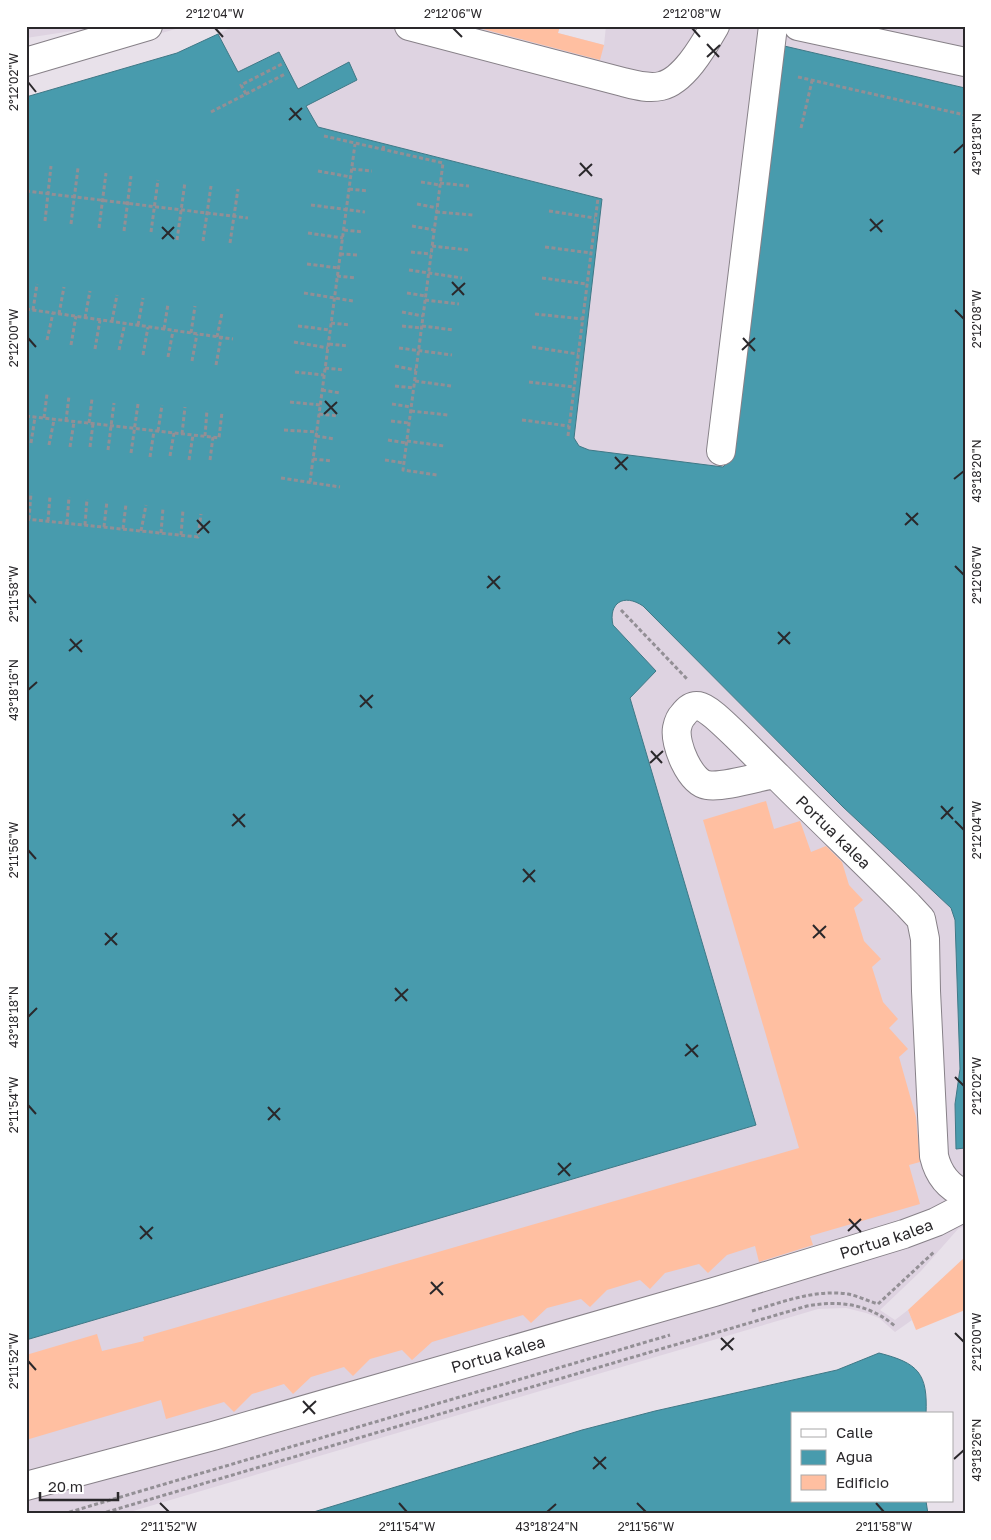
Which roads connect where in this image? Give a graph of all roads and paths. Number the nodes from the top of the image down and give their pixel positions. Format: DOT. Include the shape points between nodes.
graph roads {
  1 [pos="148,26"];
  2 [pos="409,26"];
  3 [pos="714,26"];
  4 [pos="773,26"];
  5 [pos="798,26"];
  6 [pos="840,26"];
  7 [pos="868,42"];
  8 [pos="26,62"];
  9 [pos="965,62"];
  10 [pos="284,63"];
  11 [pos="285,74"];
  12 [pos="798,77"];
  13 [pos="812,80"];
  14 [pos="246,94"];
  15 [pos="211,112"];
  16 [pos="965,115"];
  17 [pos="801,128"];
  18 [pos="324,136"];
  19 [pos="355,144"];
  20 [pos="384,144"];
  21 [pos="383,150"];
  22 [pos="51,166"];
  23 [pos="78,168"];
  24 [pos="352,169"];
  25 [pos="318,171"];
  26 [pos="372,171"];
  27 [pos="106,173"];
  28 [pos="131,176"];
  29 [pos="350,177"];
  30 [pos="158,180"];
  31 [pos="185,182"];
  32 [pos="421,182"];
  33 [pos="440,184"];
  34 [pos="211,186"];
  35 [pos="469,186"];
  36 [pos="238,189"];
  37 [pos="349,189"];
  38 [pos="26,191"];
  39 [pos="368,191"];
  40 [pos="48,194"];
  41 [pos="74,197"];
  42 [pos="598,198"];
  43 [pos="102,200"];
  44 [pos="127,203"];
  45 [pos="417,204"];
  46 [pos="311,205"];
  47 [pos="155,206"];
  48 [pos="346,209"];
  49 [pos="181,210"];
  50 [pos="437,210"];
  51 [pos="549,211"];
  52 [pos="365,212"];
  53 [pos="207,213"];
  54 [pos="473,215"];
  55 [pos="235,216"];
  56 [pos="248,218"];
  57 [pos="596,218"];
  58 [pos="45,221"];
  59 [pos="71,224"];
  60 [pos="412,226"];
  61 [pos="99,228"];
  62 [pos="344,230"];
  63 [pos="434,230"];
  64 [pos="124,231"];
  65 [pos="151,232"];
  66 [pos="308,232"];
  67 [pos="363,232"];
  68 [pos="343,238"];
  69 [pos="177,240"];
  70 [pos="203,241"];
  71 [pos="230,243"];
  72 [pos="432,246"];
  73 [pos="545,248"];
  74 [pos="468,250"];
  75 [pos="411,252"];
  76 [pos="591,253"];
  77 [pos="340,254"];
  78 [pos="431,254"];
  79 [pos="360,256"];
  80 [pos="307,264"];
  81 [pos="339,268"];
  82 [pos="409,270"];
  83 [pos="428,273"];
  84 [pos="338,276"];
  85 [pos="356,278"];
  86 [pos="462,278"];
  87 [pos="542,278"];
  88 [pos="37,284"];
  89 [pos="587,284"];
  90 [pos="64,287"];
  91 [pos="90,291"];
  92 [pos="304,293"];
  93 [pos="407,293"];
  94 [pos="117,295"];
  95 [pos="426,296"];
  96 [pos="143,298"];
  97 [pos="335,298"];
  98 [pos="353,300"];
  99 [pos="425,300"];
  100 [pos="168,304"];
  101 [pos="458,304"];
  102 [pos="195,306"];
  103 [pos="27,309"];
  104 [pos="33,310"];
  105 [pos="402,312"];
  106 [pos="53,313"];
  107 [pos="222,313"];
  108 [pos="26,314"];
  109 [pos="59,314"];
  110 [pos="535,314"];
  111 [pos="76,316"];
  112 [pos="423,316"];
  113 [pos="85,318"];
  114 [pos="100,320"];
  115 [pos="583,320"];
  116 [pos="112,322"];
  117 [pos="331,323"];
  118 [pos="125,324"];
  119 [pos="350,325"];
  120 [pos="138,326"];
  121 [pos="298,326"];
  122 [pos="402,326"];
  123 [pos="148,327"];
  124 [pos="421,327"];
  125 [pos="164,329"];
  126 [pos="330,330"];
  127 [pos="454,330"];
  128 [pos="173,331"];
  129 [pos="191,333"];
  130 [pos="197,334"];
  131 [pos="219,337"];
  132 [pos="233,339"];
  133 [pos="48,340"];
  134 [pos="294,342"];
  135 [pos="71,345"];
  136 [pos="328,346"];
  137 [pos="348,346"];
  138 [pos="532,347"];
  139 [pos="400,348"];
  140 [pos="95,349"];
  141 [pos="119,350"];
  142 [pos="418,351"];
  143 [pos="578,354"];
  144 [pos="143,355"];
  145 [pos="452,355"];
  146 [pos="168,357"];
  147 [pos="192,361"];
  148 [pos="216,365"];
  149 [pos="395,366"];
  150 [pos="325,368"];
  151 [pos="344,370"];
  152 [pos="416,370"];
  153 [pos="295,372"];
  154 [pos="324,375"];
  155 [pos="414,381"];
  156 [pos="529,382"];
  157 [pos="395,386"];
  158 [pos="451,386"];
  159 [pos="414,388"];
  160 [pos="574,388"];
  161 [pos="322,390"];
  162 [pos="340,392"];
  163 [pos="47,394"];
  164 [pos="69,396"];
  165 [pos="92,399"];
  166 [pos="114,402"];
  167 [pos="290,402"];
  168 [pos="138,404"];
  169 [pos="392,404"];
  170 [pos="162,405"];
  171 [pos="320,405"];
  172 [pos="185,407"];
  173 [pos="411,409"];
  174 [pos="207,410"];
  175 [pos="222,412"];
  176 [pos="319,414"];
  177 [pos="448,415"];
  178 [pos="26,416"];
  179 [pos="338,416"];
  180 [pos="34,418"];
  181 [pos="44,418"];
  182 [pos="54,420"];
  183 [pos="522,420"];
  184 [pos="66,421"];
  185 [pos="391,421"];
  186 [pos="74,422"];
  187 [pos="409,423"];
  188 [pos="91,424"];
  189 [pos="111,426"];
  190 [pos="569,426"];
  191 [pos="134,428"];
  192 [pos="284,430"];
  193 [pos="156,431"];
  194 [pos="174,433"];
  195 [pos="182,434"];
  196 [pos="316,434"];
  197 [pos="193,435"];
  198 [pos="205,436"];
  199 [pos="568,436"];
  200 [pos="213,437"];
  201 [pos="335,440"];
  202 [pos="388,440"];
  203 [pos="406,442"];
  204 [pos="31,443"];
  205 [pos="49,445"];
  206 [pos="444,446"];
  207 [pos="90,447"];
  208 [pos="70,448"];
  209 [pos="108,450"];
  210 [pos="720,451"];
  211 [pos="131,453"];
  212 [pos="150,456"];
  213 [pos="170,456"];
  214 [pos="313,459"];
  215 [pos="189,460"];
  216 [pos="210,460"];
  217 [pos="385,460"];
  218 [pos="332,461"];
  219 [pos="404,464"];
  220 [pos="438,475"];
  221 [pos="281,478"];
  222 [pos="310,482"];
  223 [pos="340,487"];
  224 [pos="31,494"];
  225 [pos="50,496"];
  226 [pos="69,496"];
  227 [pos="87,499"];
  228 [pos="107,501"];
  229 [pos="126,504"];
  230 [pos="146,505"];
  231 [pos="163,508"];
  232 [pos="183,510"];
  233 [pos="201,514"];
  234 [pos="28,519"];
  235 [pos="48,521"];
  236 [pos="67,523"];
  237 [pos="85,525"];
  238 [pos="104,527"];
  239 [pos="123,529"];
  240 [pos="141,531"];
  241 [pos="161,532"];
  242 [pos="181,535"];
  243 [pos="621,610"];
  244 [pos="698,706"];
  245 [pos="774,774"];
  246 [pos="965,1194"];
  247 [pos="956,1212"];
  248 [pos="748,1312"];
  249 [pos="896,1327"];
  250 [pos="672,1334"];
  251 [pos="26,1486"];
  252 [pos="63,1514"];
  253 [pos="100,1514"];
  1 -- 8 [label="street"];
  2 -- 3 [label="street" via="652,87 667,84 681,74"];
  4 -- 210 [label="street"];
  5 -- 7 [label="street"];
  6 -- 7 [label="street"];
  7 -- 9 [label="street"];
  10 -- 14 [label="path" via="242,85"];
  11 -- 14 [label="path"];
  12 -- 13 [label="path"];
  13 -- 16 [label="path"];
  13 -- 17 [label="path"];
  14 -- 15 [label="path"];
  18 -- 19 [label="path"];
  19 -- 21 [label="path"];
  19 -- 24 [label="path"];
  20 -- 21 [label="path"];
  21 -- 33 [label="path" via="443,163"];
  22 -- 40 [label="path"];
  23 -- 41 [label="path"];
  24 -- 26 [label="path"];
  24 -- 29 [label="path"];
  25 -- 29 [label="path"];
  27 -- 43 [label="path"];
  28 -- 44 [label="path"];
  29 -- 37 [label="path"];
  30 -- 47 [label="path"];
  31 -- 49 [label="path"];
  32 -- 33 [label="path"];
  33 -- 35 [label="path"];
  33 -- 50 [label="path"];
  34 -- 53 [label="path"];
  36 -- 55 [label="path"];
  37 -- 39 [label="path"];
  37 -- 48 [label="path"];
  38 -- 40 [label="path"];
  40 -- 41 [label="path"];
  40 -- 58 [label="path"];
  41 -- 43 [label="path"];
  41 -- 59 [label="path"];
  42 -- 57 [label="path"];
  43 -- 44 [label="path"];
  43 -- 61 [label="path"];
  44 -- 47 [label="path"];
  44 -- 64 [label="path"];
  45 -- 50 [label="path"];
  46 -- 48 [label="path"];
  47 -- 49 [label="path"];
  47 -- 65 [label="path"];
  48 -- 52 [label="path"];
  48 -- 62 [label="path"];
  49 -- 53 [label="path"];
  49 -- 69 [label="path"];
  50 -- 54 [label="path"];
  50 -- 63 [label="path"];
  51 -- 57 [label="path"];
  53 -- 55 [label="path"];
  53 -- 70 [label="path"];
  55 -- 56 [label="path"];
  55 -- 71 [label="path"];
  57 -- 76 [label="path"];
  60 -- 63 [label="path"];
  62 -- 67 [label="path"];
  62 -- 68 [label="path"];
  63 -- 72 [label="path"];
  66 -- 68 [label="path"];
  68 -- 77 [label="path"];
  72 -- 74 [label="path"];
  72 -- 78 [label="path"];
  73 -- 76 [label="path"];
  75 -- 78 [label="path"];
  76 -- 89 [label="path"];
  77 -- 79 [label="path"];
  77 -- 81 [label="path"];
  78 -- 83 [label="path"];
  80 -- 81 [label="path"];
  81 -- 84 [label="path"];
  82 -- 83 [label="path"];
  83 -- 86 [label="path"];
  83 -- 95 [label="path"];
  84 -- 85 [label="path"];
  84 -- 97 [label="path"];
  87 -- 89 [label="path"];
  88 -- 104 [label="path"];
  89 -- 115 [label="path"];
  90 -- 109 [label="path"];
  91 -- 113 [label="path"];
  92 -- 97 [label="path"];
  93 -- 95 [label="path"];
  94 -- 116 [label="path"];
  95 -- 99 [label="path"];
  96 -- 120 [label="path"];
  97 -- 98 [label="path"];
  97 -- 117 [label="path"];
  99 -- 101 [label="path"];
  99 -- 112 [label="path"];
  100 -- 125 [label="path"];
  102 -- 129 [label="path"];
  103 -- 104 [label="path"];
  103 -- 108 [label="path"];
  104 -- 106 [label="path"];
  105 -- 112 [label="path"];
  106 -- 109 [label="path"];
  106 -- 133 [label="path"];
  107 -- 131 [label="path"];
  109 -- 111 [label="path"];
  110 -- 115 [label="path"];
  111 -- 113 [label="path"];
  111 -- 135 [label="path"];
  112 -- 124 [label="path"];
  113 -- 114 [label="path"];
  114 -- 116 [label="path"];
  114 -- 140 [label="path"];
  115 -- 143 [label="path"];
  116 -- 118 [label="path"];
  117 -- 119 [label="path"];
  117 -- 126 [label="path"];
  118 -- 120 [label="path"];
  118 -- 141 [label="path"];
  120 -- 123 [label="path"];
  121 -- 126 [label="path"];
  122 -- 124 [label="path"];
  123 -- 125 [label="path"];
  123 -- 144 [label="path"];
  124 -- 127 [label="path"];
  124 -- 142 [label="path"];
  125 -- 128 [label="path"];
  126 -- 136 [label="path"];
  128 -- 129 [label="path"];
  128 -- 146 [label="path"];
  129 -- 130 [label="path"];
  130 -- 131 [label="path"];
  130 -- 147 [label="path"];
  131 -- 132 [label="path"];
  131 -- 148 [label="path"];
  134 -- 136 [label="path"];
  136 -- 137 [label="path"];
  136 -- 150 [label="path"];
  138 -- 143 [label="path"];
  139 -- 142 [label="path"];
  142 -- 145 [label="path"];
  142 -- 152 [label="path"];
  143 -- 160 [label="path"];
  149 -- 152 [label="path"];
  150 -- 151 [label="path"];
  150 -- 154 [label="path"];
  152 -- 155 [label="path"];
  153 -- 154 [label="path"];
  154 -- 161 [label="path"];
  155 -- 158 [label="path"];
  155 -- 159 [label="path"];
  156 -- 160 [label="path"];
  157 -- 159 [label="path"];
  159 -- 173 [label="path"];
  160 -- 190 [label="path"];
  161 -- 162 [label="path"];
  161 -- 171 [label="path"];
  163 -- 181 [label="path"];
  164 -- 184 [label="path"];
  165 -- 188 [label="path"];
  166 -- 189 [label="path"];
  167 -- 171 [label="path"];
  168 -- 191 [label="path"];
  169 -- 173 [label="path"];
  170 -- 193 [label="path"];
  171 -- 176 [label="path"];
  172 -- 195 [label="path"];
  173 -- 177 [label="path"];
  173 -- 187 [label="path"];
  174 -- 198 [label="path"];
  175 -- 200 [label="path" via="219,438"];
  176 -- 179 [label="path"];
  176 -- 196 [label="path"];
  178 -- 180 [label="path"];
  180 -- 181 [label="path"];
  180 -- 204 [label="path"];
  181 -- 182 [label="path"];
  182 -- 184 [label="path"];
  182 -- 205 [label="path"];
  183 -- 190 [label="path"];
  184 -- 186 [label="path"];
  185 -- 187 [label="path"];
  186 -- 188 [label="path"];
  186 -- 208 [label="path"];
  187 -- 203 [label="path"];
  188 -- 189 [label="path"];
  188 -- 207 [label="path"];
  189 -- 191 [label="path"];
  189 -- 209 [label="path"];
  190 -- 199 [label="path"];
  191 -- 193 [label="path"];
  191 -- 211 [label="path"];
  192 -- 196 [label="path"];
  193 -- 194 [label="path"];
  193 -- 212 [label="path"];
  194 -- 195 [label="path"];
  194 -- 213 [label="path"];
  195 -- 197 [label="path"];
  196 -- 201 [label="path"];
  196 -- 214 [label="path"];
  197 -- 198 [label="path"];
  197 -- 215 [label="path"];
  198 -- 200 [label="path"];
  200 -- 216 [label="path"];
  202 -- 203 [label="path"];
  203 -- 206 [label="path"];
  203 -- 219 [label="path"];
  214 -- 218 [label="path"];
  214 -- 222 [label="path"];
  217 -- 219 [label="path"];
  219 -- 220 [label="path" via="403,470"];
  221 -- 222 [label="path"];
  222 -- 223 [label="path"];
  224 -- 234 [label="path"];
  225 -- 235 [label="path"];
  226 -- 236 [label="path"];
  227 -- 237 [label="path"];
  228 -- 238 [label="path"];
  229 -- 239 [label="path"];
  230 -- 240 [label="path"];
  231 -- 241 [label="path"];
  232 -- 242 [label="path"];
  233 -- 242 [label="path" via="198,537"];
  234 -- 235 [label="path"];
  235 -- 236 [label="path"];
  236 -- 237 [label="path"];
  237 -- 238 [label="path"];
  238 -- 239 [label="path"];
  239 -- 240 [label="path"];
  240 -- 241 [label="path"];
  241 -- 242 [label="path"];
  243 -- 244 [label="path" via="689,681"];
  244 -- 245 [label="street, Portua kalea" via="727,726"];
  244 -- 245 [label="street" via="688,709 677,729 683,756 699,782 711,786"];
  245 -- 246 [label="street, Portua kalea" via="921,919 925,939 934,1156 947,1182"];
  247 -- 248 [label="path" via="933,1254 878,1304 848,1294 826,1293"];
  247 -- 251 [label="street, Portua kalea" via="904,1234 714,1292 214,1436"];
  249 -- 253 [label="path" via="861,1307 833,1303 807,1306"];
  250 -- 252 [label="path"];
}
